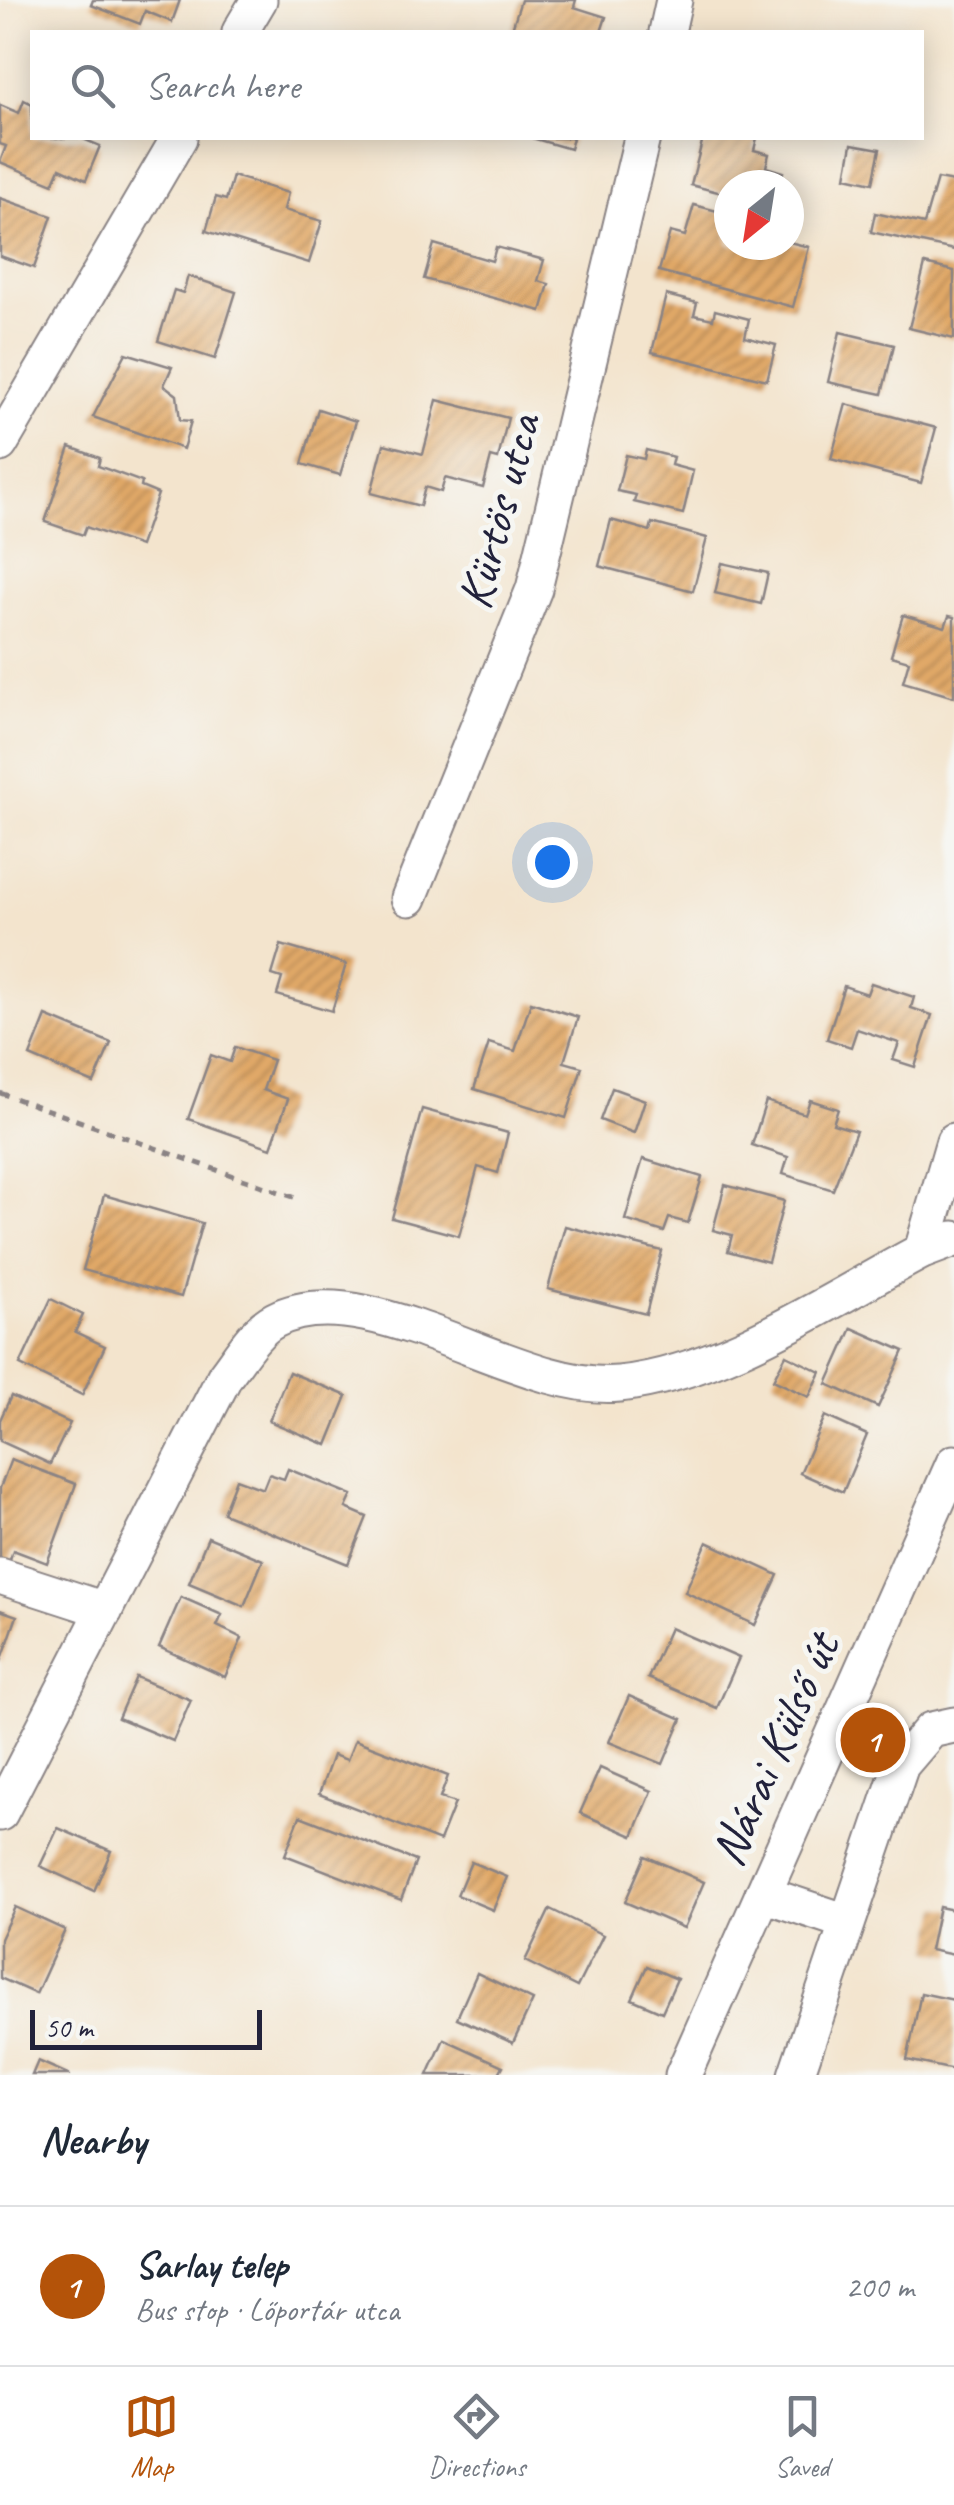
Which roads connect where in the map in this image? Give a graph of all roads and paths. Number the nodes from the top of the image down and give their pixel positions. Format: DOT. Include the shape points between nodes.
graph roads {
  1 [pos="259,0"];
  2 [pos="674,0"];
  3 [pos="241,30"];
  4 [pos="667,30"];
  5 [pos="177,140"];
  6 [pos="642,140"];
  7 [pos="0,444"];
  8 [pos="409,898"];
  9 [pos="0,1093"];
  10 [pos="954,1140"];
  11 [pos="299,1198"];
  12 [pos="938,1245"];
  13 [pos="954,1463"];
  14 [pos="0,1576"];
  15 [pos="105,1610"];
  16 [pos="954,1725"];
  17 [pos="0,1813"];
  18 [pos="763,1894"];
  19 [pos="847,1922"];
  20 [pos="684,2075"];
  21 [pos="796,2075"];
  1 -- 3 [label="street"];
  2 -- 4 [label="street"];
  5 -- 7 [label="street"];
  6 -- 8 [label="street, Kürtös utca" via="534,589"];
  9 -- 11 [label="path"];
  10 -- 12 [label="street"];
  12 -- 15 [label="street" via="710,1362 659,1379 613,1384 555,1376 369,1316 300,1311 272,1321 226,1376"];
  13 -- 18 [label="street, Nárai Külső út"];
  14 -- 15 [label="street"];
  15 -- 17 [label="street"];
  16 -- 19 [label="street" via="930,1730 901,1765"];
  18 -- 19 [label="street"];
  18 -- 20 [label="street, Nárai Külső út"];
  19 -- 21 [label="street"];
}
